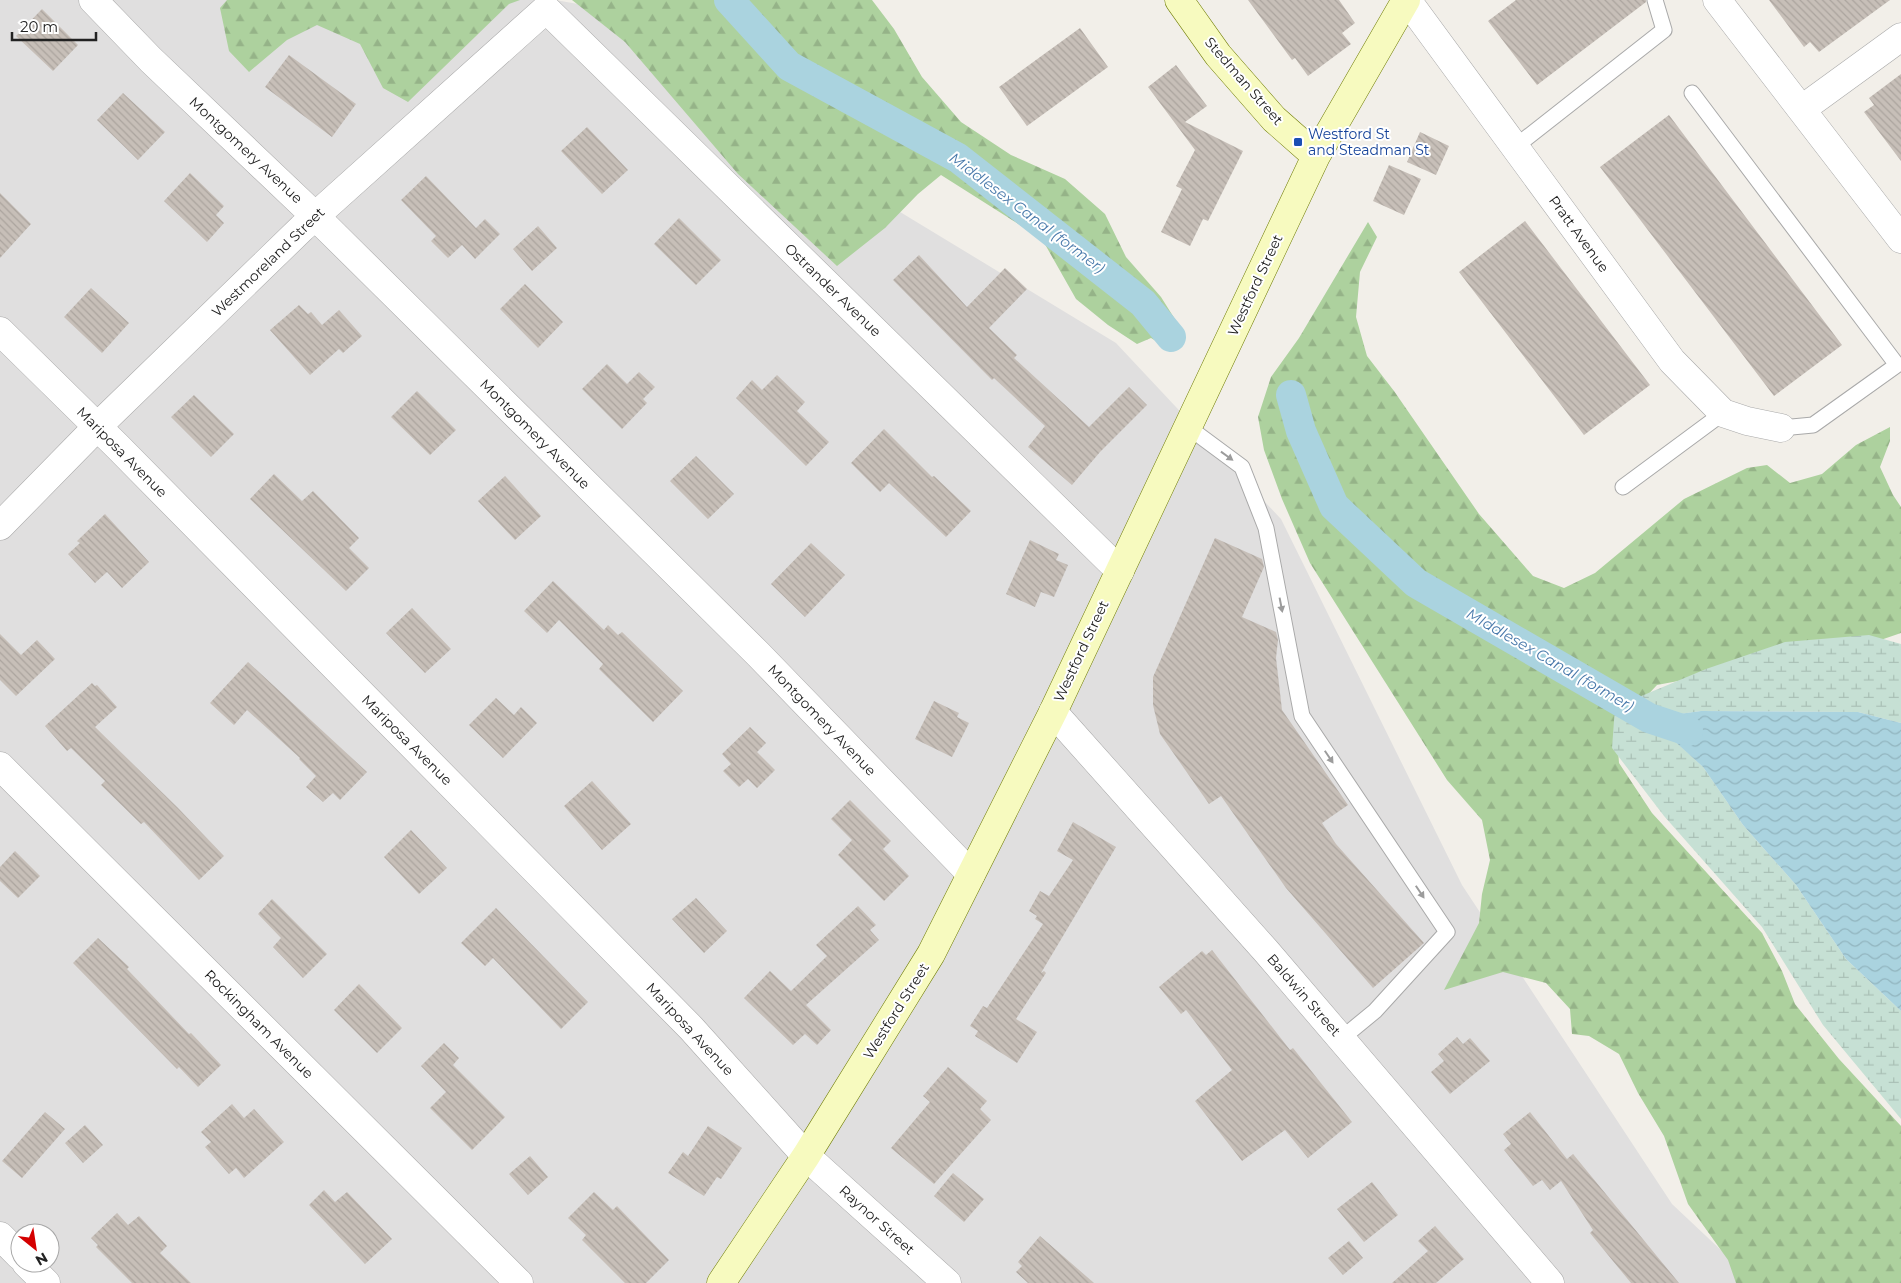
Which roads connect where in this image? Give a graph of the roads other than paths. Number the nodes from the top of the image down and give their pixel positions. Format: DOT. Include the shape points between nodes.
graph roads {
  1 [pos="93,0"];
  2 [pos="1179,0"];
  3 [pos="1406,0"];
  4 [pos="1655,0"];
  5 [pos="1717,0"];
  6 [pos="546,10"];
  7 [pos="1901,37"];
  8 [pos="1692,93"];
  9 [pos="1802,109"];
  10 [pos="1515,148"];
  11 [pos="1316,156"];
  12 [pos="315,216"];
  13 [pos="1900,237"];
  14 [pos="0,332"];
  15 [pos="1723,413"];
  16 [pos="98,426"];
  17 [pos="1188,427"];
  18 [pos="1781,428"];
  19 [pos="1623,487"];
  20 [pos="0,526"];
  21 [pos="1120,571"];
  22 [pos="1052,712"];
  23 [pos="0,766"];
  24 [pos="971,874"];
  25 [pos="1341,1039"];
  26 [pos="806,1156"];
  27 [pos="0,1236"];
  28 [pos="10,1246"];
  29 [pos="36,1273"];
  30 [pos="46,1283"];
  31 [pos="519,1283"];
  32 [pos="722,1283"];
  33 [pos="948,1283"];
  34 [pos="1550,1283"];
  1 -- 12 [label="street, Montgomery Avenue" via="151,60"];
  2 -- 11 [label="main road, Stedman Street" via="1218,55 1267,112"];
  3 -- 10 [label="street, Pratt Avenue"];
  3 -- 11 [label="main road, Westford Street"];
  4 -- 10 [label="lane" via="1664,30"];
  5 -- 9 [label="street"];
  6 -- 12 [label="street, Westmoreland Street"];
  6 -- 21 [label="street, Ostrander Avenue"];
  7 -- 9 [label="street"];
  8 -- 18 [label="lane" via="1897,365 1813,425"];
  9 -- 13 [label="street"];
  10 -- 15 [label="street, Pratt Avenue" via="1672,360"];
  11 -- 17 [label="main road, Westford Street"];
  12 -- 16 [label="street, Westmoreland Street"];
  12 -- 24 [label="street, Montgomery Avenue" via="758,654"];
  14 -- 16 [label="street, Mariposa Avenue"];
  15 -- 18 [label="street, Pratt Avenue"];
  15 -- 19 [label="lane"];
  16 -- 20 [label="street, Westmoreland Street"];
  16 -- 26 [label="street, Mariposa Avenue" via="691,1028"];
  17 -- 21 [label="main road, Westford Street"];
  17 -- 25 [label="lane, one-way" via="1242,467 1266,528 1302,716 1447,932 1375,1011"];
  21 -- 22 [label="main road, Westford Street"];
  22 -- 24 [label="main road, Westford Street"];
  22 -- 25 [label="street, Baldwin Street"];
  23 -- 31 [label="street, Rockingham Avenue"];
  24 -- 26 [label="main road, Westford Street" via="931,954"];
  25 -- 34 [label="street, Baldwin Street"];
  26 -- 32 [label="main road, Westford Street"];
  26 -- 33 [label="street, Raynor Street"];
  27 -- 28 [label="street"];
  29 -- 30 [label="street"];
}
